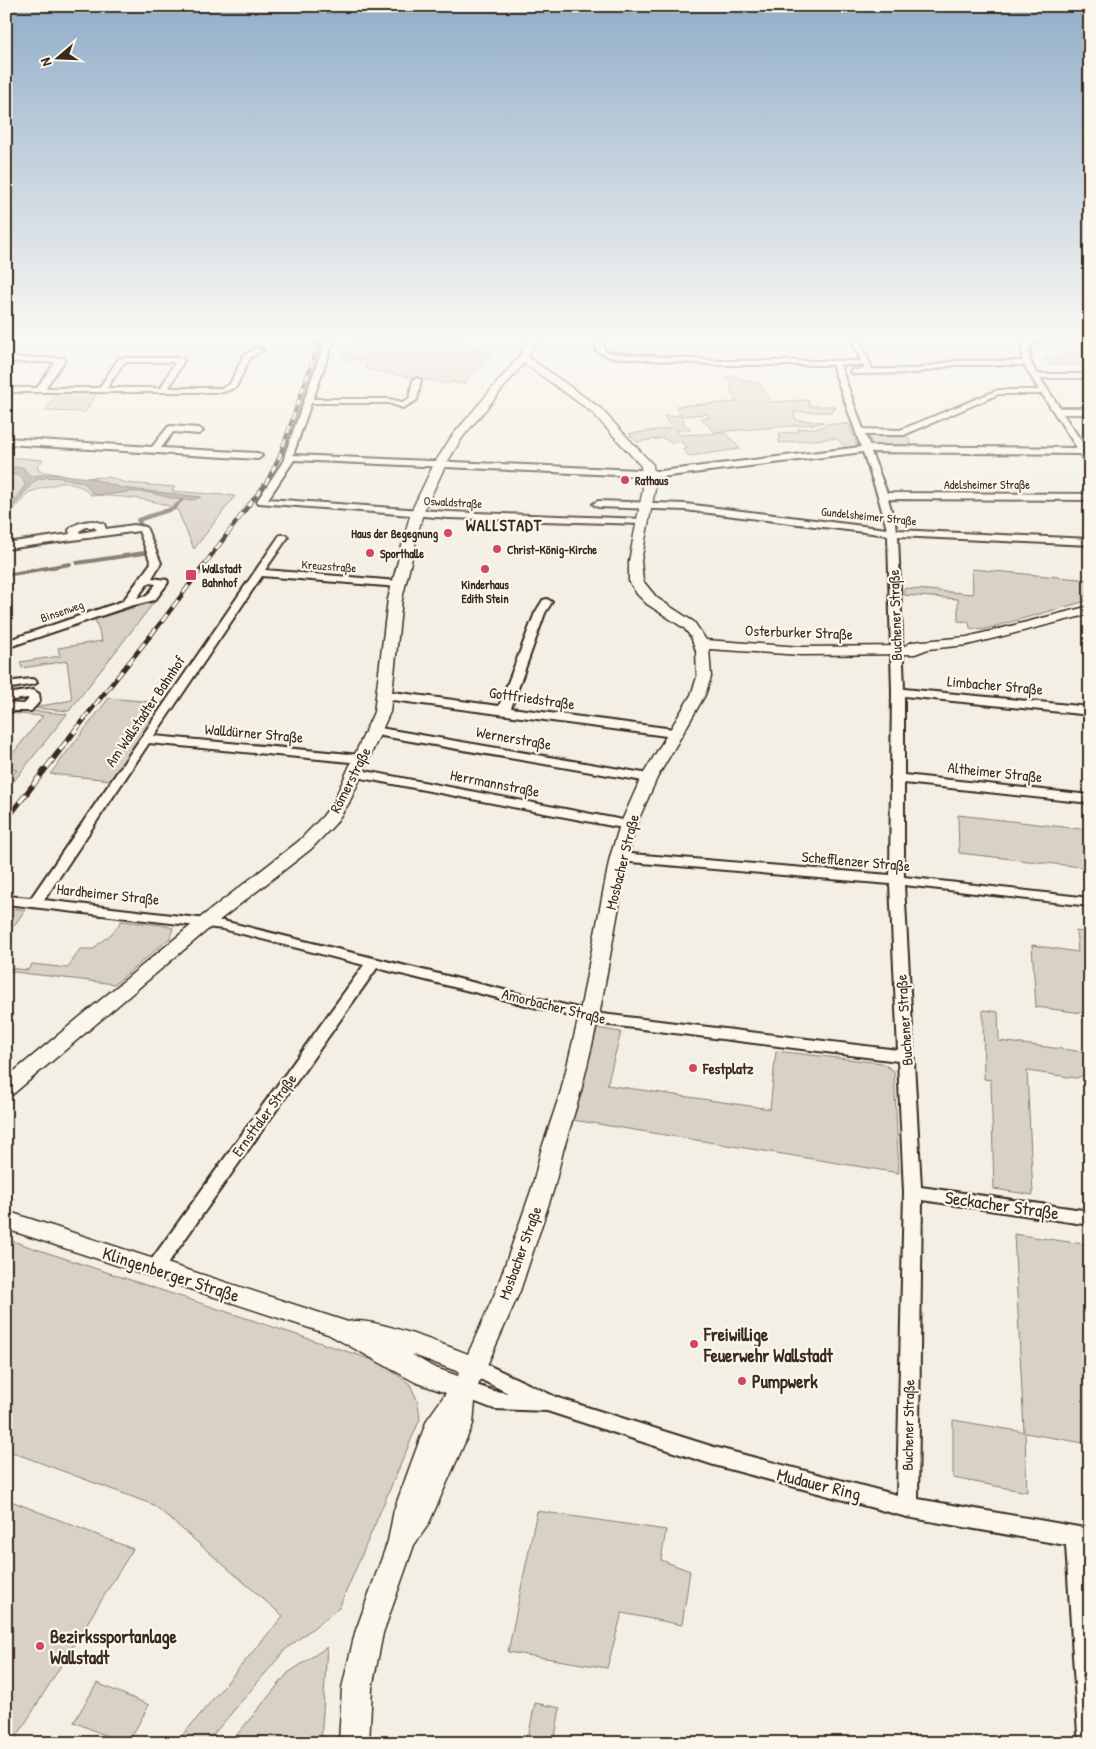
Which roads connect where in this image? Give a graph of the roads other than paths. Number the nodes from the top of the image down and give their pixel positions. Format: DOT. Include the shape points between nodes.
graph roads {
  1 [pos="302,418"];
  2 [pos="474,418"];
  3 [pos="603,418"];
  4 [pos="855,418"];
  5 [pos="937,418"];
  6 [pos="1062,418"];
  7 [pos="199,431"];
  8 [pos="860,432"];
  9 [pos="6,442"];
  10 [pos="865,449"];
  11 [pos="154,450"];
  12 [pos="1086,451"];
  13 [pos="230,455"];
  14 [pos="289,457"];
  15 [pos="1090,462"];
  16 [pos="440,464"];
  17 [pos="649,473"];
  18 [pos="883,496"];
  19 [pos="1090,497"];
  20 [pos="598,504"];
  21 [pos="647,505"];
  22 [pos="417,512"];
  23 [pos="642,521"];
  24 [pos="893,533"];
  25 [pos="284,537"];
  26 [pos="1090,542"];
  27 [pos="6,546"];
  28 [pos="259,573"];
  29 [pos="144,580"];
  30 [pos="398,584"];
  31 [pos="547,602"];
  32 [pos="127,603"];
  33 [pos="1090,610"];
  34 [pos="702,644"];
  35 [pos="6,645"];
  36 [pos="896,649"];
  37 [pos="31,682"];
  38 [pos="6,686"];
  39 [pos="898,692"];
  40 [pos="385,695"];
  41 [pos="6,698"];
  42 [pos="6,707"];
  43 [pos="504,710"];
  44 [pos="1090,711"];
  45 [pos="374,731"];
  46 [pos="674,733"];
  47 [pos="145,739"];
  48 [pos="361,759"];
  49 [pos="355,773"];
  50 [pos="649,778"];
  51 [pos="896,778"];
  52 [pos="1090,799"];
  53 [pos="628,825"];
  54 [pos="620,857"];
  55 [pos="897,880"];
  56 [pos="6,900"];
  57 [pos="1090,902"];
  58 [pos="35,903"];
  59 [pos="206,922"];
  60 [pos="374,961"];
  61 [pos="588,1016"];
  62 [pos="907,1057"];
  63 [pos="6,1089"];
  64 [pos="913,1192"];
  65 [pos="1090,1218"];
  66 [pos="6,1220"];
  67 [pos="155,1268"];
  68 [pos="470,1378"];
  69 [pos="907,1507"];
  70 [pos="1083,1537"];
  71 [pos="1090,1734"];
  72 [pos="354,1743"];
  1 -- 14 [label="street"];
  2 -- 16 [label="street, Römerstraße"];
  3 -- 17 [label="street" via="643,459"];
  4 -- 8 [label="street, Buchener Straße"];
  5 -- 8 [label="street" via="901,433"];
  6 -- 12 [label="street"];
  7 -- 11 [label="street" via="171,429"];
  8 -- 10 [label="street, Buchener Straße"];
  9 -- 11 [label="street"];
  10 -- 12 [label="street"];
  10 -- 17 [label="street" via="680,473"];
  10 -- 18 [label="street, Buchener Straße"];
  11 -- 13 [label="street"];
  12 -- 15 [label="street"];
  14 -- 16 [label="street"];
  14 -- 22 [label="street, Oswaldstraße" via="262,501"];
  16 -- 17 [label="street"];
  16 -- 22 [label="street, Römerstraße"];
  17 -- 21 [label="street"];
  18 -- 19 [label="street, Adelsheimer Straße"];
  18 -- 24 [label="street, Buchener Straße"];
  20 -- 21 [label="street, Gundelsheimer Straße"];
  21 -- 23 [label="street"];
  21 -- 24 [label="street, Gundelsheimer Straße"];
  22 -- 23 [label="street, Oswaldstraße"];
  22 -- 30 [label="street, Römerstraße"];
  23 -- 34 [label="street" via="635,561 636,581 652,601 689,625"];
  24 -- 26 [label="street, Gundelsheimer Straße"];
  24 -- 36 [label="street, Buchener Straße"];
  25 -- 28 [label="street, Am Wallstadter Bahnhof"];
  27 -- 29 [label="street" via="143,529 156,563"];
  28 -- 30 [label="street, Kreuzstraße"];
  28 -- 47 [label="street, Am Wallstadter Bahnhof"];
  29 -- 32 [label="street"];
  29 -- 32 [label="street, Binsenweg" via="163,582 151,598"];
  30 -- 40 [label="street, Römerstraße"];
  31 -- 43 [label="street"];
  32 -- 35 [label="street, Binsenweg"];
  33 -- 36 [label="street, Osterburker Straße" via="976,639 915,650"];
  34 -- 36 [label="street, Osterburker Straße" via="801,650"];
  34 -- 46 [label="street, Mosbacher Straße" via="704,677 698,695"];
  36 -- 39 [label="street, Buchener Straße"];
  37 -- 38 [label="street"];
  39 -- 44 [label="street, Limbacher Straße"];
  39 -- 51 [label="street, Buchener Straße"];
  40 -- 43 [label="street, Gottfriedstraße"];
  40 -- 45 [label="street, Römerstraße"];
  41 -- 42 [label="street" via="33,694 34,701 27,708"];
  43 -- 46 [label="street, Gottfriedstraße"];
  45 -- 48 [label="street, Römerstraße"];
  45 -- 50 [label="street, Wernerstraße"];
  46 -- 50 [label="street, Mosbacher Straße"];
  47 -- 48 [label="street, Walldürner Straße"];
  47 -- 58 [label="street, Am Wallstadter Bahnhof"];
  48 -- 49 [label="street, Römerstraße"];
  49 -- 53 [label="street, Herrmannstraße"];
  49 -- 59 [label="street, Römerstraße" via="341,804 305,845"];
  50 -- 53 [label="street, Mosbacher Straße"];
  51 -- 52 [label="street, Altheimer Straße"];
  51 -- 55 [label="street, Buchener Straße"];
  53 -- 54 [label="street, Mosbacher Straße"];
  54 -- 55 [label="street, Schefflenzer Straße"];
  54 -- 61 [label="street, Mosbacher Straße"];
  55 -- 57 [label="street, Schefflenzer Straße"];
  55 -- 62 [label="street, Buchener Straße"];
  56 -- 58 [label="street, Hardheimer Straße"];
  58 -- 59 [label="street, Hardheimer Straße"];
  59 -- 60 [label="street, Amorbacher Straße"];
  59 -- 63 [label="street, Römerstraße"];
  60 -- 61 [label="street, Amorbacher Straße"];
  60 -- 67 [label="street, Ernsttaler Straße"];
  61 -- 62 [label="street, Amorbacher Straße"];
  61 -- 68 [label="street, Mosbacher Straße" via="571,1091 540,1198 508,1291"];
  62 -- 64 [label="street, Buchener Straße"];
  64 -- 65 [label="street, Seckacher Straße"];
  64 -- 69 [label="street, Buchener Straße"];
  66 -- 67 [label="street, Klingenberger Straße"];
  67 -- 68 [label="street, Klingenberger Straße" via="336,1327 424,1375"];
  68 -- 69 [label="street, Mudauer Ring" via="494,1400 553,1405 714,1456"];
  68 -- 72 [label="street, Mosbacher Straße" via="460,1424 419,1516 402,1541 369,1633 357,1688"];
  69 -- 70 [label="street, Mudauer Ring"];
  70 -- 71 [label="street"];
}
